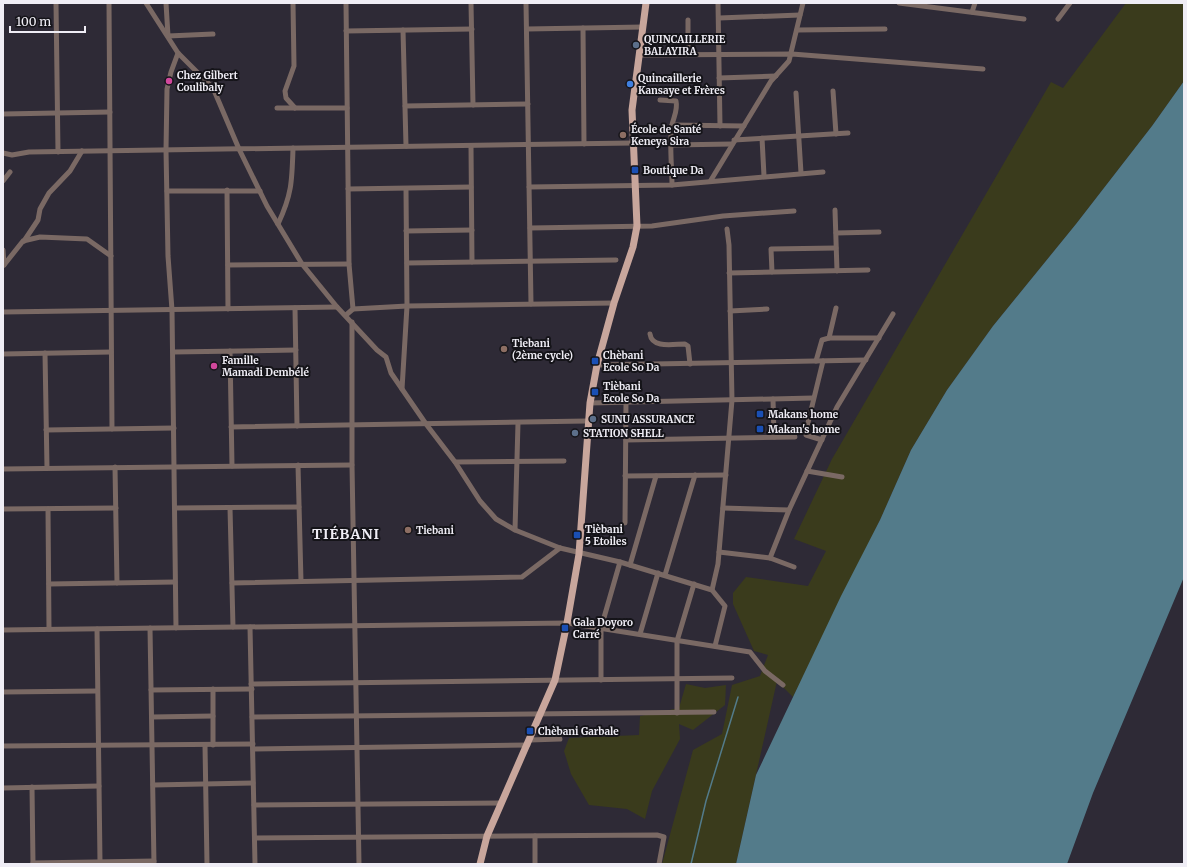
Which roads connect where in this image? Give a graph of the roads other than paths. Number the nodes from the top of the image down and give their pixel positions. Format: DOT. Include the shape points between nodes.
graph roads {
  1 [pos="56,3"];
  2 [pos="109,3"];
  3 [pos="146,3"];
  4 [pos="166,3"];
  5 [pos="293,3"];
  6 [pos="346,3"];
  7 [pos="471,3"];
  8 [pos="526,3"];
  9 [pos="646,3"];
  10 [pos="718,3"];
  11 [pos="803,3"];
  12 [pos="899,3"];
  13 [pos="975,3"];
  14 [pos="1070,3"];
  15 [pos="925,5"];
  16 [pos="972,12"];
  17 [pos="800,15"];
  18 [pos="719,18"];
  19 [pos="1024,19"];
  20 [pos="1058,19"];
  21 [pos="688,20"];
  22 [pos="583,28"];
  23 [pos="643,28"];
  24 [pos="472,29"];
  25 [pos="527,29"];
  26 [pos="885,29"];
  27 [pos="403,30"];
  28 [pos="797,30"];
  29 [pos="346,31"];
  30 [pos="213,34"];
  31 [pos="168,36"];
  32 [pos="178,53"];
  33 [pos="688,54"];
  34 [pos="719,54"];
  35 [pos="792,54"];
  36 [pos="640,55"];
  37 [pos="983,69"];
  38 [pos="776,76"];
  39 [pos="719,78"];
  40 [pos="833,91"];
  41 [pos="796,93"];
  42 [pos="660,100"];
  43 [pos="528,104"];
  44 [pos="473,105"];
  45 [pos="405,106"];
  46 [pos="277,108"];
  47 [pos="295,108"];
  48 [pos="347,108"];
  49 [pos="110,112"];
  50 [pos="58,113"];
  51 [pos="3,114"];
  52 [pos="672,125"];
  53 [pos="720,126"];
  54 [pos="744,126"];
  55 [pos="848,133"];
  56 [pos="836,134"];
  57 [pos="799,136"];
  58 [pos="762,138"];
  59 [pos="733,142"];
  60 [pos="633,143"];
  61 [pos="584,144"];
  62 [pos="528,145"];
  63 [pos="672,145"];
  64 [pos="406,146"];
  65 [pos="471,146"];
  66 [pos="347,147"];
  67 [pos="293,148"];
  68 [pos="239,149"];
  69 [pos="166,150"];
  70 [pos="82,151"];
  71 [pos="109,151"];
  72 [pos="58,152"];
  73 [pos="3,153"];
  74 [pos="10,172"];
  75 [pos="823,172"];
  76 [pos="801,173"];
  77 [pos="764,176"];
  78 [pos="711,180"];
  79 [pos="3,181"];
  80 [pos="672,184"];
  81 [pos="634,185"];
  82 [pos="529,186"];
  83 [pos="406,188"];
  84 [pos="471,188"];
  85 [pos="348,189"];
  86 [pos="227,190"];
  87 [pos="167,191"];
  88 [pos="260,191"];
  89 [pos="836,210"];
  90 [pos="794,211"];
  91 [pos="278,224"];
  92 [pos="637,226"];
  93 [pos="530,228"];
  94 [pos="727,229"];
  95 [pos="472,230"];
  96 [pos="406,231"];
  97 [pos="879,232"];
  98 [pos="836,233"];
  99 [pos="23,241"];
  100 [pos="836,248"];
  101 [pos="3,250"];
  102 [pos="111,256"];
  103 [pos="616,260"];
  104 [pos="530,261"];
  105 [pos="472,262"];
  106 [pos="407,263"];
  107 [pos="302,264"];
  108 [pos="349,264"];
  109 [pos="228,265"];
  110 [pos="4,266"];
  111 [pos="868,270"];
  112 [pos="837,271"];
  113 [pos="772,272"];
  114 [pos="729,273"];
  115 [pos="614,303"];
  116 [pos="531,304"];
  117 [pos="408,306"];
  118 [pos="337,307"];
  119 [pos="296,308"];
  120 [pos="836,308"];
  121 [pos="228,309"];
  122 [pos="353,309"];
  123 [pos="767,309"];
  124 [pos="112,310"];
  125 [pos="172,310"];
  126 [pos="730,311"];
  127 [pos="3,312"];
  128 [pos="893,314"];
  129 [pos="346,315"];
  130 [pos="352,322"];
  131 [pos="650,334"];
  132 [pos="829,338"];
  133 [pos="879,338"];
  134 [pos="296,350"];
  135 [pos="230,351"];
  136 [pos="111,352"];
  137 [pos="173,352"];
  138 [pos="45,353"];
  139 [pos="3,354"];
  140 [pos="866,360"];
  141 [pos="816,361"];
  142 [pos="823,361"];
  143 [pos="731,363"];
  144 [pos="690,364"];
  145 [pos="596,365"];
  146 [pos="402,389"];
  147 [pos="813,398"];
  148 [pos="773,399"];
  149 [pos="732,400"];
  150 [pos="626,402"];
  151 [pos="590,403"];
  152 [pos="587,422"];
  153 [pos="518,423"];
  154 [pos="426,424"];
  155 [pos="353,425"];
  156 [pos="297,426"];
  157 [pos="231,427"];
  158 [pos="112,428"];
  159 [pos="174,428"];
  160 [pos="46,430"];
  161 [pos="774,437"];
  162 [pos="795,437"];
  163 [pos="730,438"];
  164 [pos="626,440"];
  165 [pos="822,440"];
  166 [pos="518,461"];
  167 [pos="564,461"];
  168 [pos="456,462"];
  169 [pos="298,465"];
  170 [pos="174,466"];
  171 [pos="232,466"];
  172 [pos="352,466"];
  173 [pos="115,467"];
  174 [pos="47,468"];
  175 [pos="3,469"];
  176 [pos="807,471"];
  177 [pos="695,475"];
  178 [pos="726,475"];
  179 [pos="626,476"];
  180 [pos="656,476"];
  181 [pos="842,477"];
  182 [pos="300,507"];
  183 [pos="116,508"];
  184 [pos="175,508"];
  185 [pos="230,508"];
  186 [pos="723,508"];
  187 [pos="3,509"];
  188 [pos="48,509"];
  189 [pos="789,510"];
  190 [pos="625,523"];
  191 [pos="515,530"];
  192 [pos="560,548"];
  193 [pos="719,552"];
  194 [pos="579,554"];
  195 [pos="770,558"];
  196 [pos="620,562"];
  197 [pos="630,565"];
  198 [pos="794,567"];
  199 [pos="658,573"];
  200 [pos="665,575"];
  201 [pos="355,580"];
  202 [pos="175,582"];
  203 [pos="301,582"];
  204 [pos="117,583"];
  205 [pos="232,583"];
  206 [pos="49,584"];
  207 [pos="694,584"];
  208 [pos="712,590"];
  209 [pos="567,623"];
  210 [pos="356,625"];
  211 [pos="233,627"];
  212 [pos="250,627"];
  213 [pos="150,628"];
  214 [pos="176,628"];
  215 [pos="601,628"];
  216 [pos="49,629"];
  217 [pos="97,629"];
  218 [pos="3,630"];
  219 [pos="640,634"];
  220 [pos="678,640"];
  221 [pos="715,646"];
  222 [pos="732,678"];
  223 [pos="677,679"];
  224 [pos="555,680"];
  225 [pos="602,680"];
  226 [pos="356,682"];
  227 [pos="783,685"];
  228 [pos="251,686"];
  229 [pos="213,689"];
  230 [pos="151,690"];
  231 [pos="97,691"];
  232 [pos="3,692"];
  233 [pos="714,712"];
  234 [pos="677,713"];
  235 [pos="541,714"];
  236 [pos="213,716"];
  237 [pos="357,716"];
  238 [pos="152,717"];
  239 [pos="252,717"];
  240 [pos="560,739"];
  241 [pos="529,742"];
  242 [pos="152,745"];
  243 [pos="205,745"];
  244 [pos="213,745"];
  245 [pos="3,746"];
  246 [pos="98,746"];
  247 [pos="253,747"];
  248 [pos="357,748"];
  249 [pos="253,783"];
  250 [pos="206,784"];
  251 [pos="153,785"];
  252 [pos="99,786"];
  253 [pos="32,787"];
  254 [pos="3,788"];
  255 [pos="502,803"];
  256 [pos="358,804"];
  257 [pos="254,805"];
  258 [pos="488,836"];
  259 [pos="534,836"];
  260 [pos="358,837"];
  261 [pos="254,838"];
  262 [pos="100,862"];
  263 [pos="154,863"];
  264 [pos="33,864"];
  265 [pos="207,864"];
  266 [pos="255,864"];
  267 [pos="359,864"];
  268 [pos="480,864"];
  269 [pos="535,864"];
  270 [pos="659,864"];
  1 -- 50 [label="street"];
  2 -- 49 [label="street"];
  3 -- 31 [label="street"];
  4 -- 31 [label="street"];
  5 -- 47 [label="street" via="294,66 285,91 286,98"];
  6 -- 29 [label="street"];
  7 -- 24 [label="street"];
  8 -- 25 [label="street"];
  9 -- 23 [label="main road"];
  10 -- 18 [label="street"];
  11 -- 17 [label="street"];
  12 -- 15 [label="street"];
  13 -- 16 [label="street"];
  14 -- 20 [label="street"];
  15 -- 16 [label="street"];
  16 -- 19 [label="street"];
  17 -- 18 [label="street"];
  17 -- 28 [label="street"];
  18 -- 34 [label="street"];
  21 -- 33 [label="street"];
  22 -- 23 [label="street"];
  22 -- 25 [label="street"];
  22 -- 61 [label="street"];
  23 -- 36 [label="main road"];
  24 -- 27 [label="street"];
  24 -- 44 [label="street"];
  25 -- 43 [label="street"];
  26 -- 28 [label="street"];
  27 -- 29 [label="street"];
  27 -- 45 [label="street"];
  28 -- 35 [label="street"];
  29 -- 48 [label="street"];
  30 -- 31 [label="street"];
  31 -- 32 [label="street"];
  32 -- 68 [label="street" via="213,88"];
  32 -- 69 [label="street" via="167,89"];
  33 -- 34 [label="street"];
  33 -- 36 [label="street"];
  34 -- 35 [label="street"];
  34 -- 39 [label="street"];
  35 -- 37 [label="street"];
  35 -- 38 [label="street"];
  36 -- 60 [label="main road" via="632,110"];
  38 -- 39 [label="street"];
  38 -- 54 [label="street"];
  39 -- 53 [label="street"];
  40 -- 56 [label="street"];
  41 -- 57 [label="street"];
  42 -- 52 [label="street" via="676,101 677,110"];
  43 -- 44 [label="street"];
  43 -- 62 [label="street"];
  44 -- 45 [label="street"];
  45 -- 64 [label="street"];
  46 -- 47 [label="street"];
  47 -- 48 [label="street"];
  48 -- 66 [label="street"];
  49 -- 50 [label="street"];
  49 -- 71 [label="street"];
  50 -- 51 [label="street"];
  50 -- 72 [label="street"];
  52 -- 53 [label="street"];
  52 -- 63 [label="street"];
  53 -- 54 [label="street"];
  54 -- 59 [label="street"];
  55 -- 56 [label="street"];
  56 -- 57 [label="street"];
  57 -- 58 [label="street"];
  57 -- 76 [label="street"];
  58 -- 59 [label="street"];
  58 -- 77 [label="street"];
  59 -- 63 [label="street"];
  59 -- 78 [label="street"];
  60 -- 61 [label="street"];
  60 -- 81 [label="main road"];
  61 -- 62 [label="street"];
  62 -- 65 [label="street"];
  62 -- 82 [label="street"];
  63 -- 80 [label="street"];
  64 -- 65 [label="street"];
  64 -- 66 [label="street"];
  65 -- 84 [label="street"];
  66 -- 67 [label="street"];
  66 -- 85 [label="street"];
  67 -- 68 [label="street"];
  67 -- 91 [label="street" via="292,186"];
  68 -- 69 [label="street"];
  68 -- 88 [label="street"];
  69 -- 71 [label="street"];
  69 -- 87 [label="street"];
  70 -- 71 [label="street"];
  70 -- 72 [label="street"];
  70 -- 99 [label="street" via="70,171 49,192 40,209 38,220"];
  71 -- 102 [label="street"];
  72 -- 73 [label="street" via="12,155"];
  74 -- 79 [label="street"];
  75 -- 76 [label="street"];
  76 -- 77 [label="street"];
  77 -- 78 [label="street"];
  78 -- 80 [label="street"];
  80 -- 81 [label="street"];
  81 -- 82 [label="street"];
  81 -- 92 [label="main road"];
  82 -- 93 [label="street"];
  83 -- 84 [label="street"];
  83 -- 85 [label="street"];
  83 -- 96 [label="street"];
  84 -- 95 [label="street"];
  85 -- 108 [label="street"];
  86 -- 87 [label="street"];
  86 -- 88 [label="street"];
  86 -- 109 [label="street"];
  87 -- 125 [label="street"];
  88 -- 91 [label="street"];
  89 -- 98 [label="street"];
  90 -- 92 [label="street"];
  91 -- 107 [label="street"];
  92 -- 93 [label="street"];
  92 -- 115 [label="main road" via="633,248"];
  93 -- 104 [label="street"];
  94 -- 114 [label="street"];
  95 -- 96 [label="street"];
  95 -- 105 [label="street"];
  96 -- 106 [label="street"];
  97 -- 98 [label="street"];
  98 -- 100 [label="street"];
  99 -- 102 [label="street" via="52,237 87,239"];
  99 -- 110 [label="street"];
  100 -- 112 [label="street"];
  100 -- 113 [label="street" via="771,249"];
  101 -- 110 [label="street"];
  102 -- 124 [label="street"];
  103 -- 104 [label="street"];
  104 -- 105 [label="street"];
  104 -- 116 [label="street"];
  105 -- 106 [label="street"];
  106 -- 117 [label="street"];
  107 -- 108 [label="street"];
  107 -- 109 [label="street"];
  107 -- 118 [label="street"];
  108 -- 122 [label="street"];
  109 -- 121 [label="street"];
  111 -- 112 [label="street"];
  112 -- 113 [label="street"];
  113 -- 114 [label="street"];
  114 -- 126 [label="street"];
  115 -- 116 [label="street"];
  115 -- 145 [label="main road"];
  116 -- 117 [label="street"];
  117 -- 122 [label="street"];
  117 -- 146 [label="street"];
  118 -- 119 [label="street"];
  118 -- 129 [label="street"];
  119 -- 121 [label="street"];
  119 -- 134 [label="street"];
  120 -- 132 [label="street"];
  121 -- 125 [label="street"];
  122 -- 129 [label="street"];
  123 -- 126 [label="street"];
  124 -- 125 [label="street"];
  124 -- 127 [label="street"];
  124 -- 136 [label="street"];
  125 -- 137 [label="street"];
  126 -- 143 [label="street"];
  128 -- 133 [label="street"];
  129 -- 130 [label="street"];
  130 -- 146 [label="street" via="386,357 391,373"];
  130 -- 155 [label="street"];
  131 -- 144 [label="street" via="651,339 657,344 688,346"];
  132 -- 133 [label="street"];
  132 -- 141 [label="street" via="822,340"];
  133 -- 140 [label="street"];
  134 -- 135 [label="street"];
  134 -- 156 [label="street"];
  135 -- 137 [label="street"];
  135 -- 157 [label="street"];
  136 -- 138 [label="street"];
  136 -- 158 [label="street"];
  137 -- 159 [label="street"];
  138 -- 139 [label="street"];
  138 -- 160 [label="street"];
  140 -- 142 [label="street"];
  140 -- 165 [label="street" via="837,407"];
  141 -- 142 [label="street"];
  141 -- 143 [label="street"];
  142 -- 147 [label="street"];
  143 -- 144 [label="street"];
  143 -- 149 [label="street"];
  144 -- 145 [label="street"];
  145 -- 151 [label="main road"];
  146 -- 154 [label="street"];
  147 -- 148 [label="street"];
  147 -- 165 [label="street" via="806,435"];
  148 -- 149 [label="street"];
  148 -- 161 [label="street"];
  149 -- 150 [label="street"];
  149 -- 163 [label="street"];
  150 -- 151 [label="street"];
  150 -- 164 [label="street"];
  151 -- 152 [label="main road"];
  152 -- 153 [label="street"];
  152 -- 194 [label="main road"];
  153 -- 154 [label="street"];
  153 -- 166 [label="street"];
  154 -- 155 [label="street"];
  154 -- 168 [label="street"];
  155 -- 156 [label="street"];
  155 -- 172 [label="street"];
  156 -- 157 [label="street"];
  157 -- 171 [label="street"];
  158 -- 159 [label="street"];
  158 -- 160 [label="street"];
  159 -- 170 [label="street"];
  160 -- 174 [label="street"];
  161 -- 162 [label="street"];
  161 -- 163 [label="street"];
  163 -- 164 [label="street"];
  163 -- 178 [label="street"];
  164 -- 179 [label="street"];
  165 -- 176 [label="street"];
  166 -- 167 [label="street"];
  166 -- 168 [label="street"];
  166 -- 191 [label="street"];
  168 -- 191 [label="street" via="480,501 496,519"];
  169 -- 171 [label="street"];
  169 -- 172 [label="street"];
  169 -- 182 [label="street"];
  170 -- 171 [label="street"];
  170 -- 173 [label="street"];
  170 -- 184 [label="street"];
  172 -- 201 [label="street"];
  173 -- 174 [label="street"];
  173 -- 183 [label="street"];
  174 -- 175 [label="street"];
  176 -- 181 [label="street"];
  176 -- 189 [label="street"];
  177 -- 178 [label="street"];
  177 -- 180 [label="street"];
  177 -- 200 [label="street"];
  178 -- 186 [label="street"];
  179 -- 180 [label="street"];
  179 -- 190 [label="street"];
  180 -- 197 [label="street"];
  182 -- 185 [label="street"];
  182 -- 203 [label="street"];
  183 -- 188 [label="street"];
  183 -- 204 [label="street"];
  184 -- 185 [label="street"];
  184 -- 202 [label="street"];
  185 -- 205 [label="street"];
  186 -- 189 [label="street"];
  186 -- 193 [label="street"];
  187 -- 188 [label="street"];
  188 -- 206 [label="street"];
  189 -- 195 [label="street"];
  191 -- 192 [label="street"];
  192 -- 194 [label="street"];
  192 -- 201 [label="street" via="522,577"];
  193 -- 195 [label="street"];
  193 -- 208 [label="street"];
  194 -- 196 [label="street"];
  194 -- 209 [label="main road"];
  195 -- 198 [label="street"];
  196 -- 197 [label="street"];
  196 -- 215 [label="street"];
  197 -- 199 [label="street"];
  199 -- 200 [label="street"];
  199 -- 219 [label="street"];
  200 -- 207 [label="street"];
  201 -- 203 [label="street"];
  201 -- 210 [label="street"];
  202 -- 204 [label="street"];
  202 -- 214 [label="street"];
  203 -- 205 [label="street"];
  204 -- 206 [label="street"];
  205 -- 211 [label="street"];
  206 -- 216 [label="street"];
  207 -- 208 [label="street"];
  207 -- 220 [label="street"];
  208 -- 221 [label="street" via="725,606"];
  209 -- 210 [label="street"];
  209 -- 215 [label="street"];
  209 -- 224 [label="main road"];
  210 -- 212 [label="street"];
  210 -- 226 [label="street"];
  211 -- 212 [label="street"];
  211 -- 214 [label="street"];
  212 -- 228 [label="street"];
  213 -- 214 [label="street"];
  213 -- 217 [label="street"];
  213 -- 230 [label="street"];
  215 -- 219 [label="street"];
  215 -- 225 [label="street"];
  216 -- 217 [label="street"];
  216 -- 218 [label="street"];
  217 -- 231 [label="street"];
  219 -- 220 [label="street"];
  220 -- 221 [label="street"];
  220 -- 223 [label="street"];
  221 -- 227 [label="street" via="750,652 765,671"];
  222 -- 223 [label="street"];
  223 -- 225 [label="street"];
  223 -- 234 [label="street"];
  224 -- 225 [label="street"];
  224 -- 226 [label="street"];
  224 -- 235 [label="main road"];
  226 -- 228 [label="street"];
  226 -- 237 [label="street"];
  228 -- 229 [label="street"];
  228 -- 239 [label="street"];
  229 -- 230 [label="street"];
  229 -- 236 [label="street"];
  230 -- 238 [label="street"];
  231 -- 232 [label="street"];
  231 -- 246 [label="street"];
  233 -- 234 [label="street"];
  234 -- 235 [label="street"];
  235 -- 237 [label="street"];
  235 -- 241 [label="main road"];
  236 -- 238 [label="street"];
  236 -- 244 [label="street"];
  237 -- 239 [label="street"];
  237 -- 248 [label="street"];
  238 -- 242 [label="street"];
  239 -- 247 [label="street"];
  240 -- 241 [label="street"];
  241 -- 248 [label="street"];
  241 -- 255 [label="main road"];
  242 -- 243 [label="street"];
  242 -- 246 [label="street"];
  242 -- 251 [label="street"];
  243 -- 244 [label="street"];
  243 -- 250 [label="street"];
  244 -- 247 [label="street"];
  245 -- 246 [label="street"];
  246 -- 252 [label="street"];
  247 -- 248 [label="street"];
  247 -- 249 [label="street"];
  248 -- 256 [label="street"];
  249 -- 250 [label="street"];
  249 -- 257 [label="street"];
  250 -- 251 [label="street"];
  250 -- 265 [label="street"];
  251 -- 263 [label="street"];
  252 -- 253 [label="street"];
  252 -- 262 [label="street"];
  253 -- 254 [label="street"];
  253 -- 264 [label="street"];
  255 -- 256 [label="street"];
  255 -- 258 [label="main road"];
  256 -- 257 [label="street"];
  256 -- 260 [label="street"];
  257 -- 261 [label="street"];
  258 -- 259 [label="street"];
  258 -- 260 [label="street"];
  258 -- 268 [label="main road"];
  259 -- 269 [label="street"];
  259 -- 270 [label="street" via="657,835 664,837"];
  260 -- 261 [label="street"];
  260 -- 267 [label="street"];
  261 -- 266 [label="street"];
  262 -- 263 [label="street"];
  262 -- 264 [label="street"];
}
